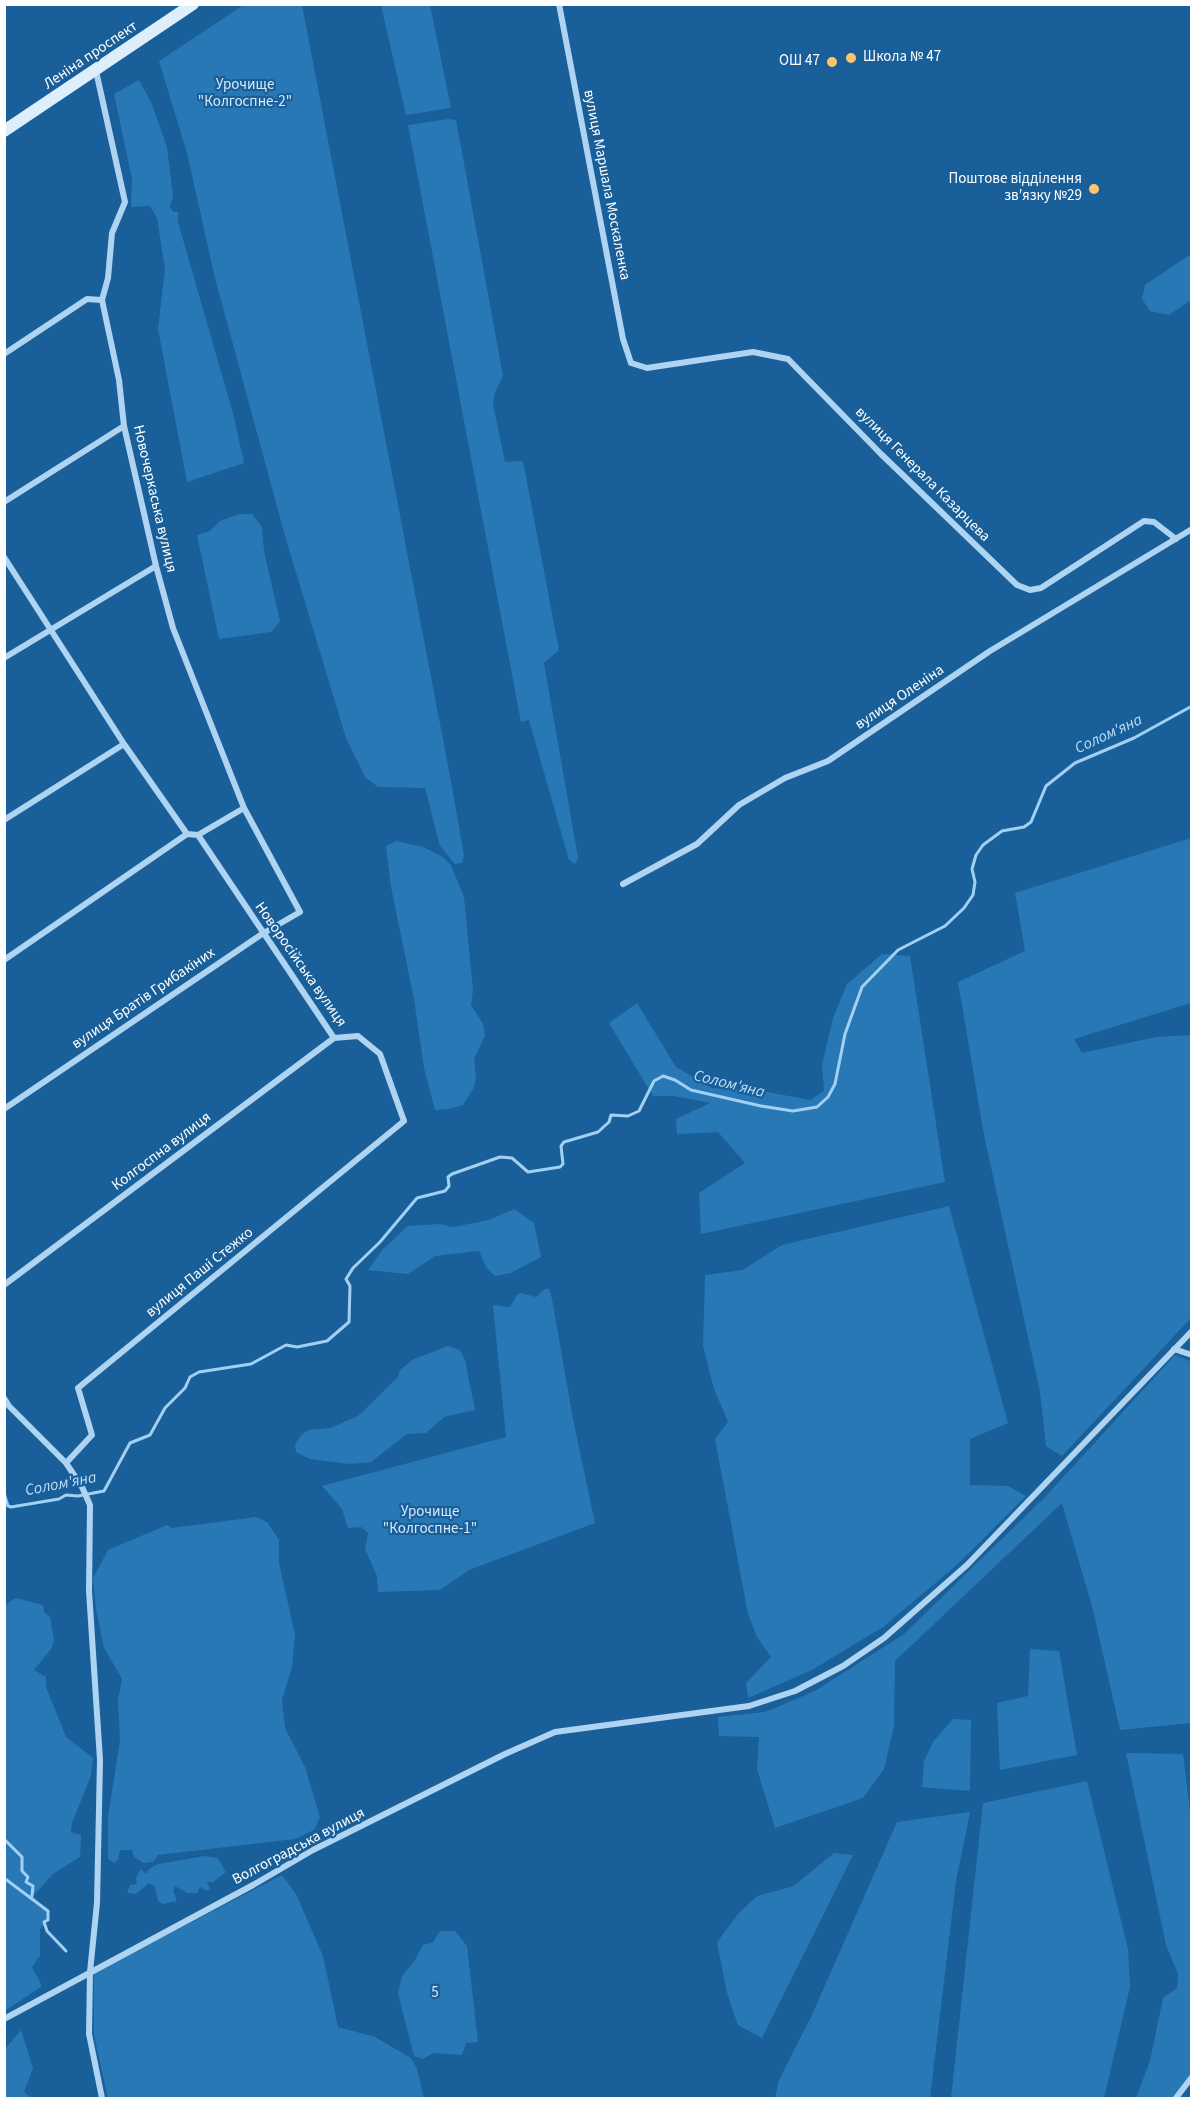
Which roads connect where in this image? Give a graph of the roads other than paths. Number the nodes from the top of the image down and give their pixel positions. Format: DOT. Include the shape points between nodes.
graph roads {
  1 [pos="193,4"];
  2 [pos="558,4"];
  3 [pos="96,71"];
  4 [pos="4,131"];
  5 [pos="102,300"];
  6 [pos="4,354"];
  7 [pos="637,367"];
  8 [pos="124,426"];
  9 [pos="4,502"];
  10 [pos="1191,530"];
  11 [pos="1176,539"];
  12 [pos="4,557"];
  13 [pos="156,566"];
  14 [pos="50,628"];
  15 [pos="4,658"];
  16 [pos="124,744"];
  17 [pos="244,808"];
  18 [pos="4,820"];
  19 [pos="187,834"];
  20 [pos="198,835"];
  21 [pos="623,884"];
  22 [pos="300,912"];
  23 [pos="262,934"];
  24 [pos="4,960"];
  25 [pos="334,1038"];
  26 [pos="4,1108"];
  27 [pos="404,1121"];
  28 [pos="4,1285"];
  29 [pos="1191,1331"];
  30 [pos="1174,1349"];
  31 [pos="1191,1355"];
  32 [pos="4,1398"];
  33 [pos="66,1462"];
  34 [pos="90,1972"];
  35 [pos="4,2019"];
  36 [pos="1191,2077"];
  37 [pos="102,2098"];
  38 [pos="1176,2098"];
  1 -- 3 [label="main road, Леніна проспект"];
  2 -- 7 [label="street, вулиця Маршала Москаленка" via="623,339 631,363"];
  3 -- 4 [label="main road, Леніна проспект"];
  3 -- 5 [label="street, Новочеркаська вулиця" via="124,202 112,233"];
  5 -- 6 [label="street" via="87,299"];
  5 -- 8 [label="street, Новочеркаська вулиця"];
  7 -- 11 [label="street, вулиця Генерала Казарцева" via="753,352 789,359 1017,585 1030,590 1041,588 1144,521 1155,522"];
  8 -- 9 [label="street"];
  8 -- 13 [label="street, Новочеркаська вулиця"];
  10 -- 11 [label="street, вулиця Оленіна"];
  11 -- 21 [label="street, вулиця Оленіна" via="990,651 828,761 785,778 739,805 697,844"];
  12 -- 14 [label="street"];
  13 -- 14 [label="street"];
  13 -- 17 [label="street, Новочеркаська вулиця" via="173,628"];
  14 -- 15 [label="street"];
  14 -- 16 [label="street"];
  16 -- 18 [label="street"];
  16 -- 19 [label="street"];
  17 -- 20 [label="street"];
  17 -- 22 [label="street, Новочеркаська вулиця"];
  19 -- 20 [label="street"];
  19 -- 24 [label="street"];
  20 -- 23 [label="street, Новоросійська вулиця"];
  22 -- 23 [label="street, вулиця Братів Грибакіних"];
  23 -- 25 [label="street, Новоросійська вулиця"];
  23 -- 26 [label="street, вулиця Братів Грибакіних"];
  25 -- 27 [label="street, Новоросійська вулиця" via="358,1036 380,1054"];
  25 -- 28 [label="street, Колгоспна вулиця"];
  27 -- 33 [label="street, вулиця Паші Стежко" via="78,1388 92,1435"];
  29 -- 30 [label="street, Волгоградська вулиця"];
  30 -- 31 [label="street"];
  30 -- 34 [label="street, Волгоградська вулиця" via="967,1565 884,1638 843,1666 795,1691 749,1706 555,1732 313,1850"];
  32 -- 33 [label="street"];
  33 -- 34 [label="street" via="90,1505 88,1590 100,1760 97,1903"];
  34 -- 35 [label="street, Волгоградська вулиця"];
  34 -- 37 [label="street" via="89,2034"];
  36 -- 38 [label="street"];
}
